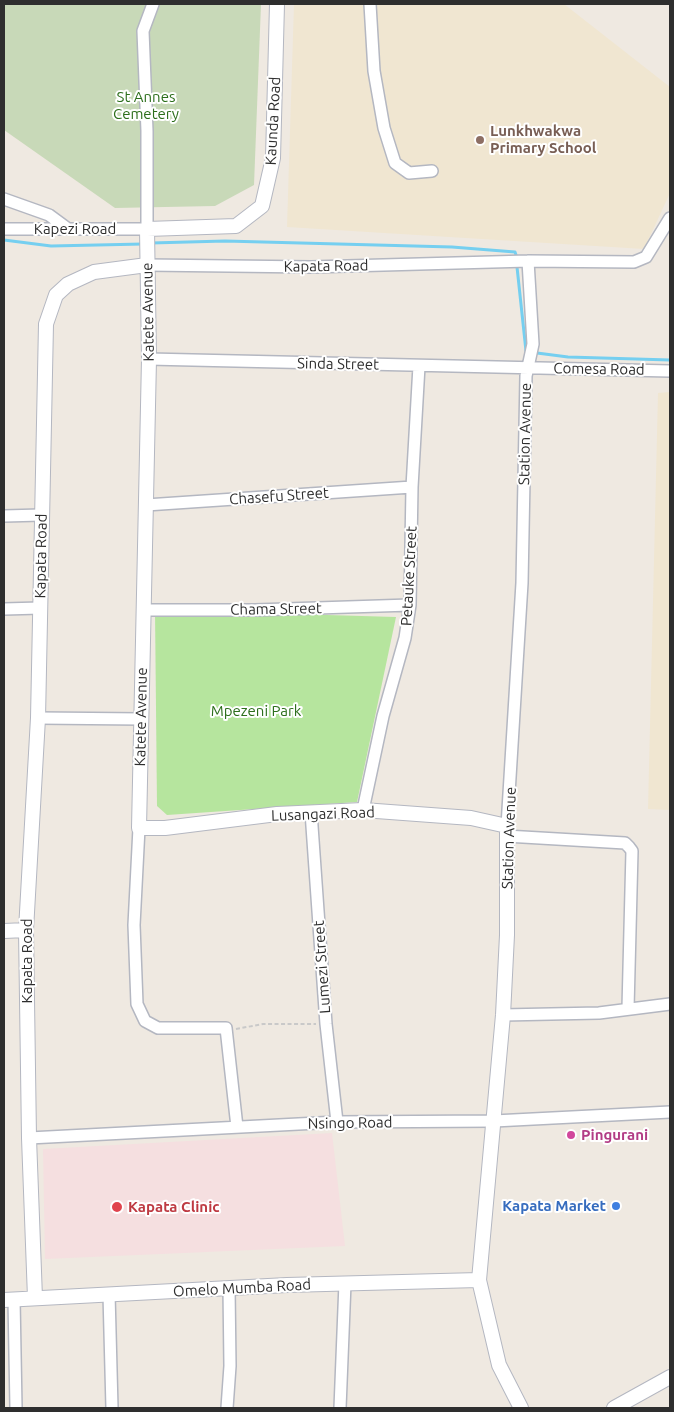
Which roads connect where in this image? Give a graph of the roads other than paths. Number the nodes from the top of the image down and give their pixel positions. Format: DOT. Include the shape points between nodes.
graph roads {
  1 [pos="153,4"];
  2 [pos="277,4"];
  3 [pos="370,4"];
  4 [pos="432,171"];
  5 [pos="4,198"];
  6 [pos="670,218"];
  7 [pos="4,229"];
  8 [pos="68,229"];
  9 [pos="670,235"];
  10 [pos="658,237"];
  11 [pos="147,239"];
  12 [pos="528,261"];
  13 [pos="147,265"];
  14 [pos="149,359"];
  15 [pos="419,366"];
  16 [pos="528,368"];
  17 [pos="670,370"];
  18 [pos="412,487"];
  19 [pos="146,505"];
  20 [pos="41,515"];
  21 [pos="4,516"];
  22 [pos="410,605"];
  23 [pos="40,608"];
  24 [pos="4,609"];
  25 [pos="142,610"];
  26 [pos="38,718"];
  27 [pos="142,719"];
  28 [pos="363,810"];
  29 [pos="311,812"];
  30 [pos="139,828"];
  31 [pos="506,831"];
  32 [pos="26,930"];
  33 [pos="4,931"];
  34 [pos="670,1004"];
  35 [pos="628,1008"];
  36 [pos="503,1015"];
  37 [pos="670,1112"];
  38 [pos="494,1121"];
  39 [pos="337,1122"];
  40 [pos="237,1127"];
  41 [pos="29,1138"];
  42 [pos="479,1280"];
  43 [pos="345,1283"];
  44 [pos="229,1288"];
  45 [pos="109,1294"];
  46 [pos="35,1298"];
  47 [pos="9,1299"];
  48 [pos="670,1377"];
  49 [pos="16,1388"];
  50 [pos="4,1389"];
  51 [pos="16,1408"];
  52 [pos="112,1408"];
  53 [pos="227,1408"];
  54 [pos="340,1408"];
  55 [pos="521,1408"];
  56 [pos="614,1408"];
  1 -- 11 [label="street" via="143,31"];
  2 -- 11 [label="street, Kaunda Road" via="273,158 262,206 236,226"];
  3 -- 4 [label="street" via="374,71 384,128 396,163 408,173"];
  5 -- 8 [label="street" via="49,215"];
  6 -- 10 [label="street"];
  7 -- 8 [label="street, Kapezi Road"];
  8 -- 11 [label="street, Kapezi Road"];
  9 -- 10 [label="street"];
  10 -- 12 [label="street, Kapata Road" via="642,261"];
  11 -- 13 [label="street, Katete Avenue"];
  12 -- 13 [label="street, Kapata Road" via="311,267"];
  12 -- 16 [label="street, Station Avenue" via="533,344"];
  13 -- 14 [label="street, Katete Avenue"];
  13 -- 20 [label="street, Kapata Road" via="81,276 56,295 46,324"];
  14 -- 15 [label="street, Sinda Street"];
  14 -- 19 [label="street, Katete Avenue"];
  15 -- 16 [label="street, Sinda Street"];
  15 -- 18 [label="street, Petauke Street"];
  16 -- 17 [label="street, Comesa Road"];
  16 -- 31 [label="street, Station Avenue" via="522,582"];
  18 -- 19 [label="street, Chasefu Street"];
  18 -- 22 [label="street, Petauke Street"];
  19 -- 25 [label="street, Katete Avenue"];
  20 -- 21 [label="street"];
  20 -- 23 [label="street, Kapata Road"];
  22 -- 25 [label="street, Chama Street"];
  22 -- 28 [label="street, Petauke Street" via="405,638 383,716"];
  23 -- 24 [label="street"];
  23 -- 26 [label="street, Kapata Road"];
  25 -- 27 [label="street, Katete Avenue"];
  26 -- 27 [label="street"];
  26 -- 32 [label="street, Kapata Road"];
  27 -- 30 [label="street, Katete Avenue"];
  28 -- 29 [label="street, Lusangazi Road"];
  28 -- 31 [label="street, Lusangazi Road" via="471,818"];
  29 -- 30 [label="street, Lusangazi Road" via="166,828"];
  29 -- 39 [label="street, Lumezi Street" via="326,1024"];
  30 -- 40 [label="street, Katete Avenue" via="134,925 140,1014 158,1028 226,1028"];
  31 -- 35 [label="street" via="625,842 629,846 632,851"];
  31 -- 36 [label="street, Station Avenue" via="507,935"];
  32 -- 33 [label="street"];
  32 -- 41 [label="street, Kapata Road"];
  34 -- 35 [label="street"];
  35 -- 36 [label="street"];
  36 -- 38 [label="street, Station Avenue"];
  37 -- 38 [label="street, Nsingo Road"];
  38 -- 39 [label="street, Nsingo Road"];
  38 -- 42 [label="street, Station Avenue"];
  39 -- 40 [label="street, Nsingo Road"];
  40 -- 41 [label="street, Nsingo Road"];
  41 -- 46 [label="street, Kapata Road"];
  42 -- 43 [label="street, Omelo Mumba Road"];
  42 -- 55 [label="street, Station Avenue" via="499,1365"];
  43 -- 44 [label="street, Omelo Mumba Road"];
  43 -- 54 [label="street"];
  44 -- 45 [label="street, Omelo Mumba Road"];
  44 -- 53 [label="street"];
  45 -- 46 [label="street, Omelo Mumba Road"];
  45 -- 52 [label="street"];
  46 -- 47 [label="street, Omelo Mumba Road"];
  47 -- 49 [label="street"];
  48 -- 56 [label="street"];
  49 -- 50 [label="street"];
  49 -- 51 [label="street"];
}
